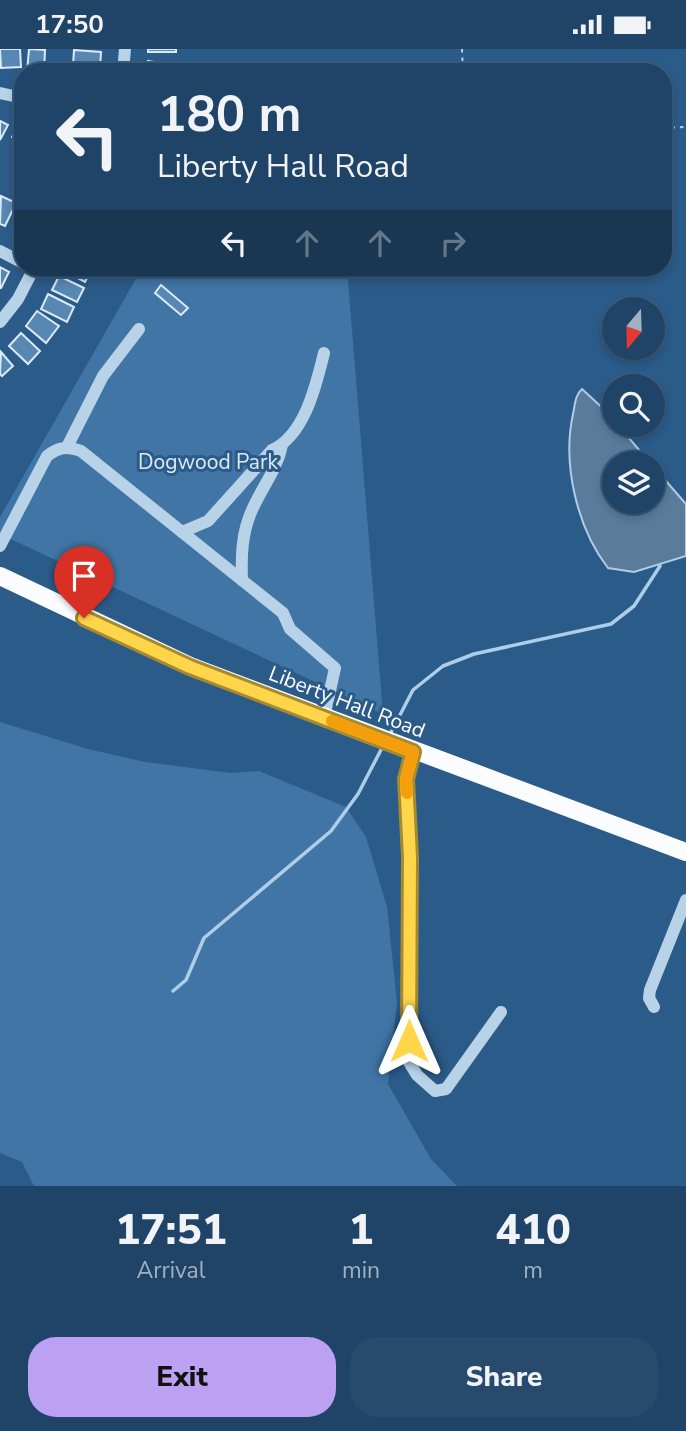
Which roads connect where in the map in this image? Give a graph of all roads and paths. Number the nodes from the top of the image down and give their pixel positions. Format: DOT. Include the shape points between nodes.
graph roads {
  1 [pos="29,277"];
  2 [pos="0,322"];
  3 [pos="139,330"];
  4 [pos="324,353"];
  5 [pos="282,445"];
  6 [pos="67,447"];
  7 [pos="182,532"];
  8 [pos="0,546"];
  9 [pos="0,576"];
  10 [pos="242,580"];
  11 [pos="324,718"];
  12 [pos="413,752"];
  13 [pos="686,852"];
  14 [pos="686,899"];
  15 [pos="654,1007"];
  16 [pos="501,1012"];
  1 -- 2 [label="street"];
  3 -- 6 [label="street" via="103,376"];
  4 -- 5 [label="street" via="301,419"];
  5 -- 7 [label="street" via="272,450 208,521"];
  5 -- 10 [label="street" via="278,463 243,534"];
  6 -- 7 [label="street" via="81,451"];
  6 -- 8 [label="street" via="57,449 41,464"];
  7 -- 10 [label="street"];
  9 -- 11 [label="main road, Liberty Hall Road" via="179,661"];
  10 -- 11 [label="street" via="283,613 290,629 335,667"];
  11 -- 12 [label="main road, Liberty Hall Road"];
  12 -- 13 [label="main road, Liberty Hall Road"];
  12 -- 16 [label="street" via="406,779 409,1062 417,1075 435,1091 446,1089"];
  14 -- 15 [label="street" via="650,990"];
}
